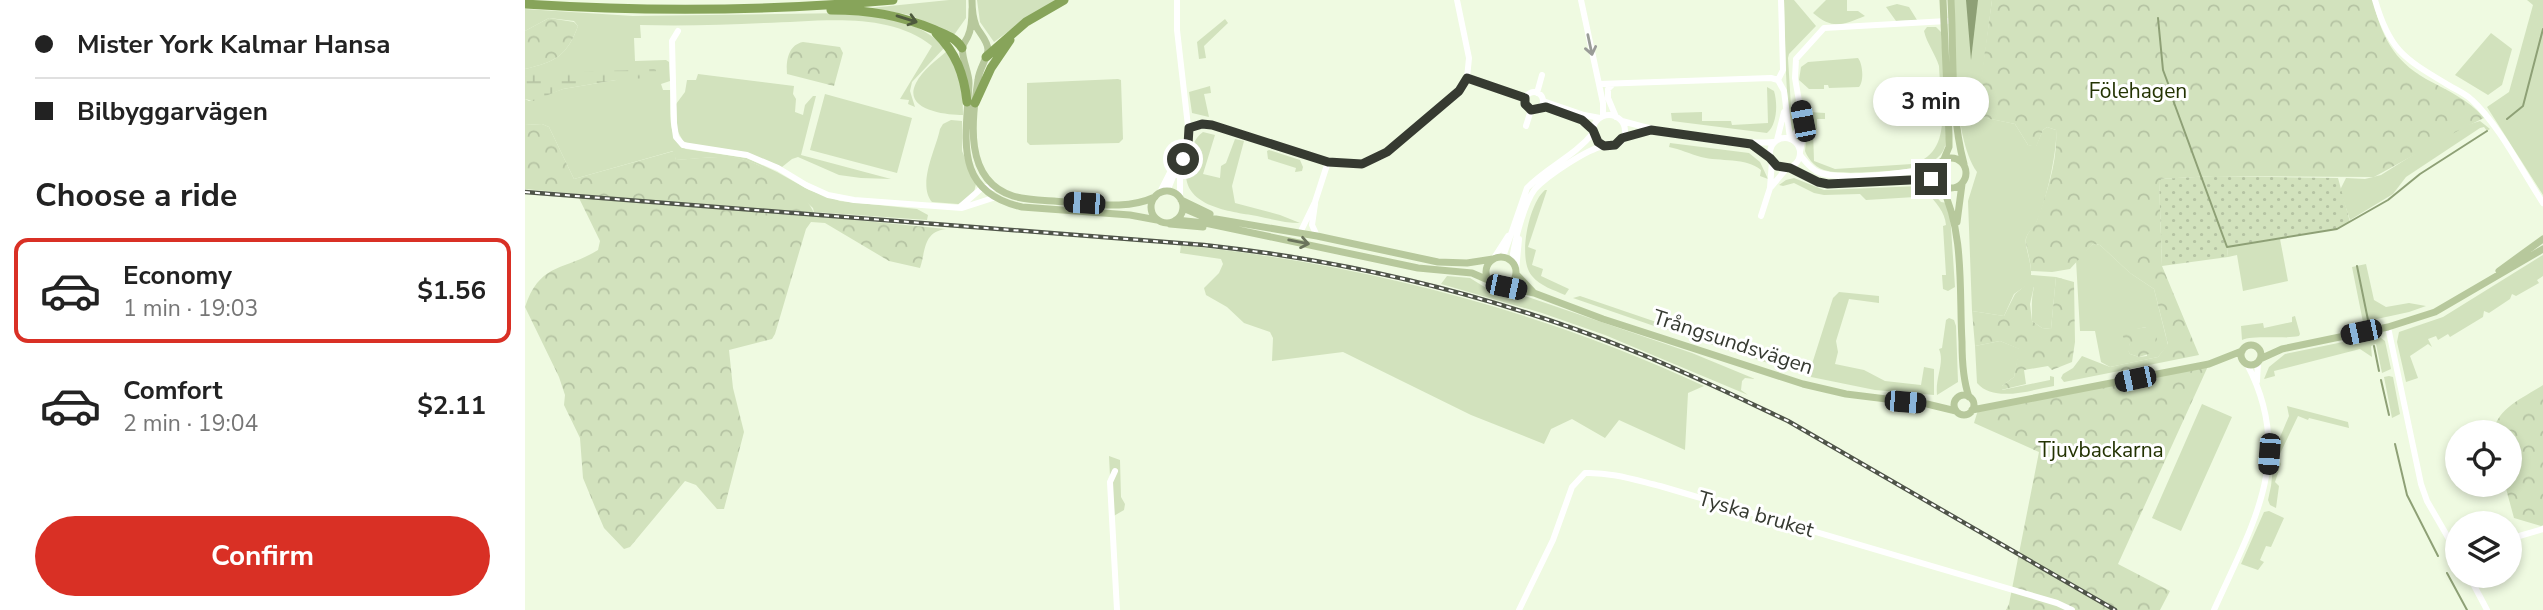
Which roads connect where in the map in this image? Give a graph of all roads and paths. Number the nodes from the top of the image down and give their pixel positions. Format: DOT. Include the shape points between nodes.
graph roads {
  1 [pos="893,0"];
  2 [pos="972,0"];
  3 [pos="1064,0"];
  4 [pos="1177,0"];
  5 [pos="1457,0"];
  6 [pos="1581,0"];
  7 [pos="1781,0"];
  8 [pos="1943,0"];
  9 [pos="1951,0"];
  10 [pos="2375,0"];
  11 [pos="525,4"];
  12 [pos="791,7"];
  13 [pos="973,12"];
  14 [pos="1952,20"];
  15 [pos="1943,21"];
  16 [pos="929,27"];
  17 [pos="1019,28"];
  18 [pos="678,31"];
  19 [pos="963,51"];
  20 [pos="985,58"];
  21 [pos="1542,75"];
  22 [pos="1467,78"];
  23 [pos="1778,80"];
  24 [pos="1614,83"];
  25 [pos="1599,84"];
  26 [pos="1537,93"];
  27 [pos="1525,98"];
  28 [pos="971,102"];
  29 [pos="1542,104"];
  30 [pos="1785,107"];
  31 [pos="1531,110"];
  32 [pos="1601,117"];
  33 [pos="1619,119"];
  34 [pos="1803,121"];
  35 [pos="1526,126"];
  36 [pos="1651,130"];
  37 [pos="1593,131"];
  38 [pos="1189,132"];
  39 [pos="1622,138"];
  40 [pos="1791,139"];
  41 [pos="1776,141"];
  42 [pos="1751,144"];
  43 [pos="1604,146"];
  44 [pos="1800,153"];
  45 [pos="1944,159"];
  46 [pos="1771,160"];
  47 [pos="1328,162"];
  48 [pos="1964,164"];
  49 [pos="1937,166"];
  50 [pos="1788,168"];
  51 [pos="1940,183"];
  52 [pos="1960,186"];
  53 [pos="983,187"];
  54 [pos="1770,188"];
  55 [pos="997,192"];
  56 [pos="1160,194"];
  57 [pos="1181,202"];
  58 [pos="1315,202"];
  59 [pos="2543,202"];
  60 [pos="956,207"];
  61 [pos="1761,216"];
  62 [pos="1157,220"];
  63 [pos="1177,220"];
  64 [pos="1167,223"];
  65 [pos="1232,229"];
  66 [pos="1516,229"];
  67 [pos="1300,233"];
  68 [pos="1317,236"];
  69 [pos="1956,237"];
  70 [pos="2543,239"];
  71 [pos="2543,249"];
  72 [pos="1497,258"];
  73 [pos="1512,261"];
  74 [pos="1516,272"];
  75 [pos="1488,280"];
  76 [pos="2479,286"];
  77 [pos="1506,287"];
  78 [pos="1534,293"];
  79 [pos="2388,327"];
  80 [pos="2259,347"];
  81 [pos="2282,349"];
  82 [pos="2242,351"];
  83 [pos="1962,356"];
  84 [pos="2223,360"];
  85 [pos="2259,361"];
  86 [pos="2246,363"];
  87 [pos="2257,383"];
  88 [pos="1970,397"];
  89 [pos="1957,398"];
  90 [pos="2013,402"];
  91 [pos="1927,404"];
  92 [pos="1972,410"];
  93 [pos="1956,411"];
  94 [pos="1115,471"];
  95 [pos="2543,529"];
  96 [pos="2445,532"];
  97 [pos="2522,535"];
  98 [pos="2475,588"];
  99 [pos="1118,610"];
  100 [pos="1519,610"];
  101 [pos="2072,610"];
  102 [pos="2214,610"];
  103 [pos="2487,610"];
  1 -- 12 [label="highway"];
  2 -- 13 [label="main road"];
  3 -- 17 [label="highway"];
  4 -- 38 [label="street"];
  5 -- 22 [label="street" via="1469,58"];
  6 -- 25 [label="street, one-way"];
  7 -- 23 [label="street" via="1783,70"];
  8 -- 15 [label="main road"];
  9 -- 14 [label="main road"];
  10 -- 59 [label="street" via="2382,25 2400,53 2471,99"];
  11 -- 12 [label="highway"];
  12 -- 16 [label="highway, one-way" via="883,12"];
  13 -- 19 [label="main road"];
  13 -- 20 [label="main road" via="987,43"];
  14 -- 15 [label="street"];
  14 -- 48 [label="main road" via="1956,113"];
  15 -- 34 [label="street" via="1824,28 1796,59"];
  15 -- 45 [label="main road" via="1949,135"];
  16 -- 19 [label="highway" via="954,39"];
  16 -- 28 [label="highway" via="959,64"];
  17 -- 20 [label="highway"];
  17 -- 28 [label="highway"];
  18 -- 60 [label="street" via="672,41 674,123 683,145 747,155 828,195"];
  19 -- 20 [label="main road" via="975,62"];
  19 -- 28 [label="main road"];
  20 -- 28 [label="main road"];
  21 -- 26 [label="street"];
  22 -- 27 [label="street"];
  22 -- 47 [label="street" via="1443,106 1380,157 1362,164"];
  23 -- 24 [label="street"];
  23 -- 30 [label="street"];
  24 -- 25 [label="street"];
  24 -- 33 [label="street" via="1608,98"];
  25 -- 32 [label="street"];
  26 -- 27 [label="street"];
  26 -- 29 [label="street"];
  27 -- 31 [label="street"];
  28 -- 53 [label="main road" via="964,135 966,155"];
  28 -- 55 [label="main road" via="976,159"];
  29 -- 31 [label="street"];
  29 -- 32 [label="street"];
  29 -- 37 [label="street" via="1582,120"];
  30 -- 40 [label="street"];
  30 -- 41 [label="street"];
  31 -- 35 [label="street"];
  32 -- 33 [label="street"];
  32 -- 37 [label="street"];
  33 -- 36 [label="street"];
  33 -- 39 [label="street" via="1625,131"];
  34 -- 40 [label="street"];
  34 -- 44 [label="street"];
  36 -- 39 [label="street"];
  36 -- 42 [label="street"];
  37 -- 43 [label="street"];
  37 -- 66 [label="street" via="1579,148 1527,188"];
  38 -- 47 [label="street" via="1202,124 1212,125"];
  38 -- 56 [label="street"];
  38 -- 57 [label="street" via="1179,175"];
  39 -- 43 [label="street" via="1615,145"];
  40 -- 41 [label="street"];
  40 -- 44 [label="street"];
  41 -- 42 [label="street"];
  41 -- 46 [label="street" via="1770,148"];
  42 -- 46 [label="street"];
  43 -- 66 [label="street" via="1586,151 1536,188"];
  44 -- 49 [label="street" via="1812,168 1831,176"];
  44 -- 50 [label="street" via="1796,164"];
  45 -- 48 [label="main road"];
  45 -- 49 [label="main road"];
  46 -- 50 [label="street"];
  46 -- 54 [label="street"];
  47 -- 58 [label="street"];
  48 -- 52 [label="main road" via="1967,174"];
  49 -- 51 [label="main road"];
  50 -- 51 [label="street" via="1828,184 1921,178"];
  50 -- 54 [label="street"];
  51 -- 52 [label="main road" via="1952,189"];
  51 -- 69 [label="main road"];
  52 -- 69 [label="main road" via="1955,199"];
  53 -- 55 [label="main road"];
  53 -- 60 [label="street"];
  54 -- 61 [label="street"];
  55 -- 56 [label="main road" via="1109,205 1137,204"];
  55 -- 60 [label="street" via="968,207"];
  55 -- 62 [label="main road" via="1022,207"];
  56 -- 57 [label="main road"];
  56 -- 62 [label="main road" via="1151,207"];
  57 -- 63 [label="main road"];
  57 -- 67 [label="main road" via="1223,219"];
  58 -- 67 [label="street"];
  58 -- 68 [label="street" via="1312,225"];
  62 -- 64 [label="main road"];
  63 -- 64 [label="main road"];
  63 -- 65 [label="main road"];
  64 -- 65 [label="main road"];
  65 -- 75 [label="main road, one-way" via="1418,268 1472,273"];
  66 -- 72 [label="street"];
  66 -- 73 [label="street"];
  66 -- 74 [label="street"];
  67 -- 68 [label="main road"];
  68 -- 72 [label="main road" via="1438,262"];
  69 -- 83 [label="main road"];
  70 -- 76 [label="main road"];
  71 -- 76 [label="main road"];
  72 -- 73 [label="main road"];
  72 -- 75 [label="main road" via="1486,267"];
  73 -- 74 [label="main road"];
  74 -- 77 [label="main road"];
  74 -- 78 [label="main road, Trångsundsvägen"];
  75 -- 77 [label="main road" via="1496,287"];
  76 -- 79 [label="main road" via="2435,312"];
  77 -- 78 [label="main road, Trångsundsvägen"];
  78 -- 91 [label="main road, Trångsundsvägen" via="1803,384"];
  79 -- 81 [label="main road"];
  79 -- 96 [label="street" via="2421,484"];
  80 -- 81 [label="main road"];
  80 -- 82 [label="main road" via="2249,345"];
  80 -- 85 [label="main road"];
  81 -- 85 [label="main road"];
  82 -- 84 [label="main road"];
  82 -- 86 [label="main road"];
  83 -- 88 [label="main road"];
  83 -- 89 [label="main road"];
  84 -- 86 [label="main road"];
  84 -- 90 [label="main road"];
  85 -- 86 [label="main road"];
  85 -- 87 [label="street"];
  86 -- 87 [label="street"];
  87 -- 102 [label="street" via="2267,430 2268,475 2262,502"];
  88 -- 89 [label="main road"];
  88 -- 90 [label="main road"];
  88 -- 92 [label="main road"];
  89 -- 91 [label="main road, Trångsundsvägen"];
  89 -- 93 [label="main road"];
  90 -- 92 [label="main road"];
  91 -- 93 [label="main road, Trångsundsvägen"];
  92 -- 93 [label="main road" via="1965,415"];
  94 -- 99 [label="street" via="1110,482"];
  95 -- 97 [label="street"];
  98 -- 103 [label="street"];
  100 -- 101 [label="street, Tyska bruket" via="1572,488 1585,473 1596,472 1685,493"];
}
